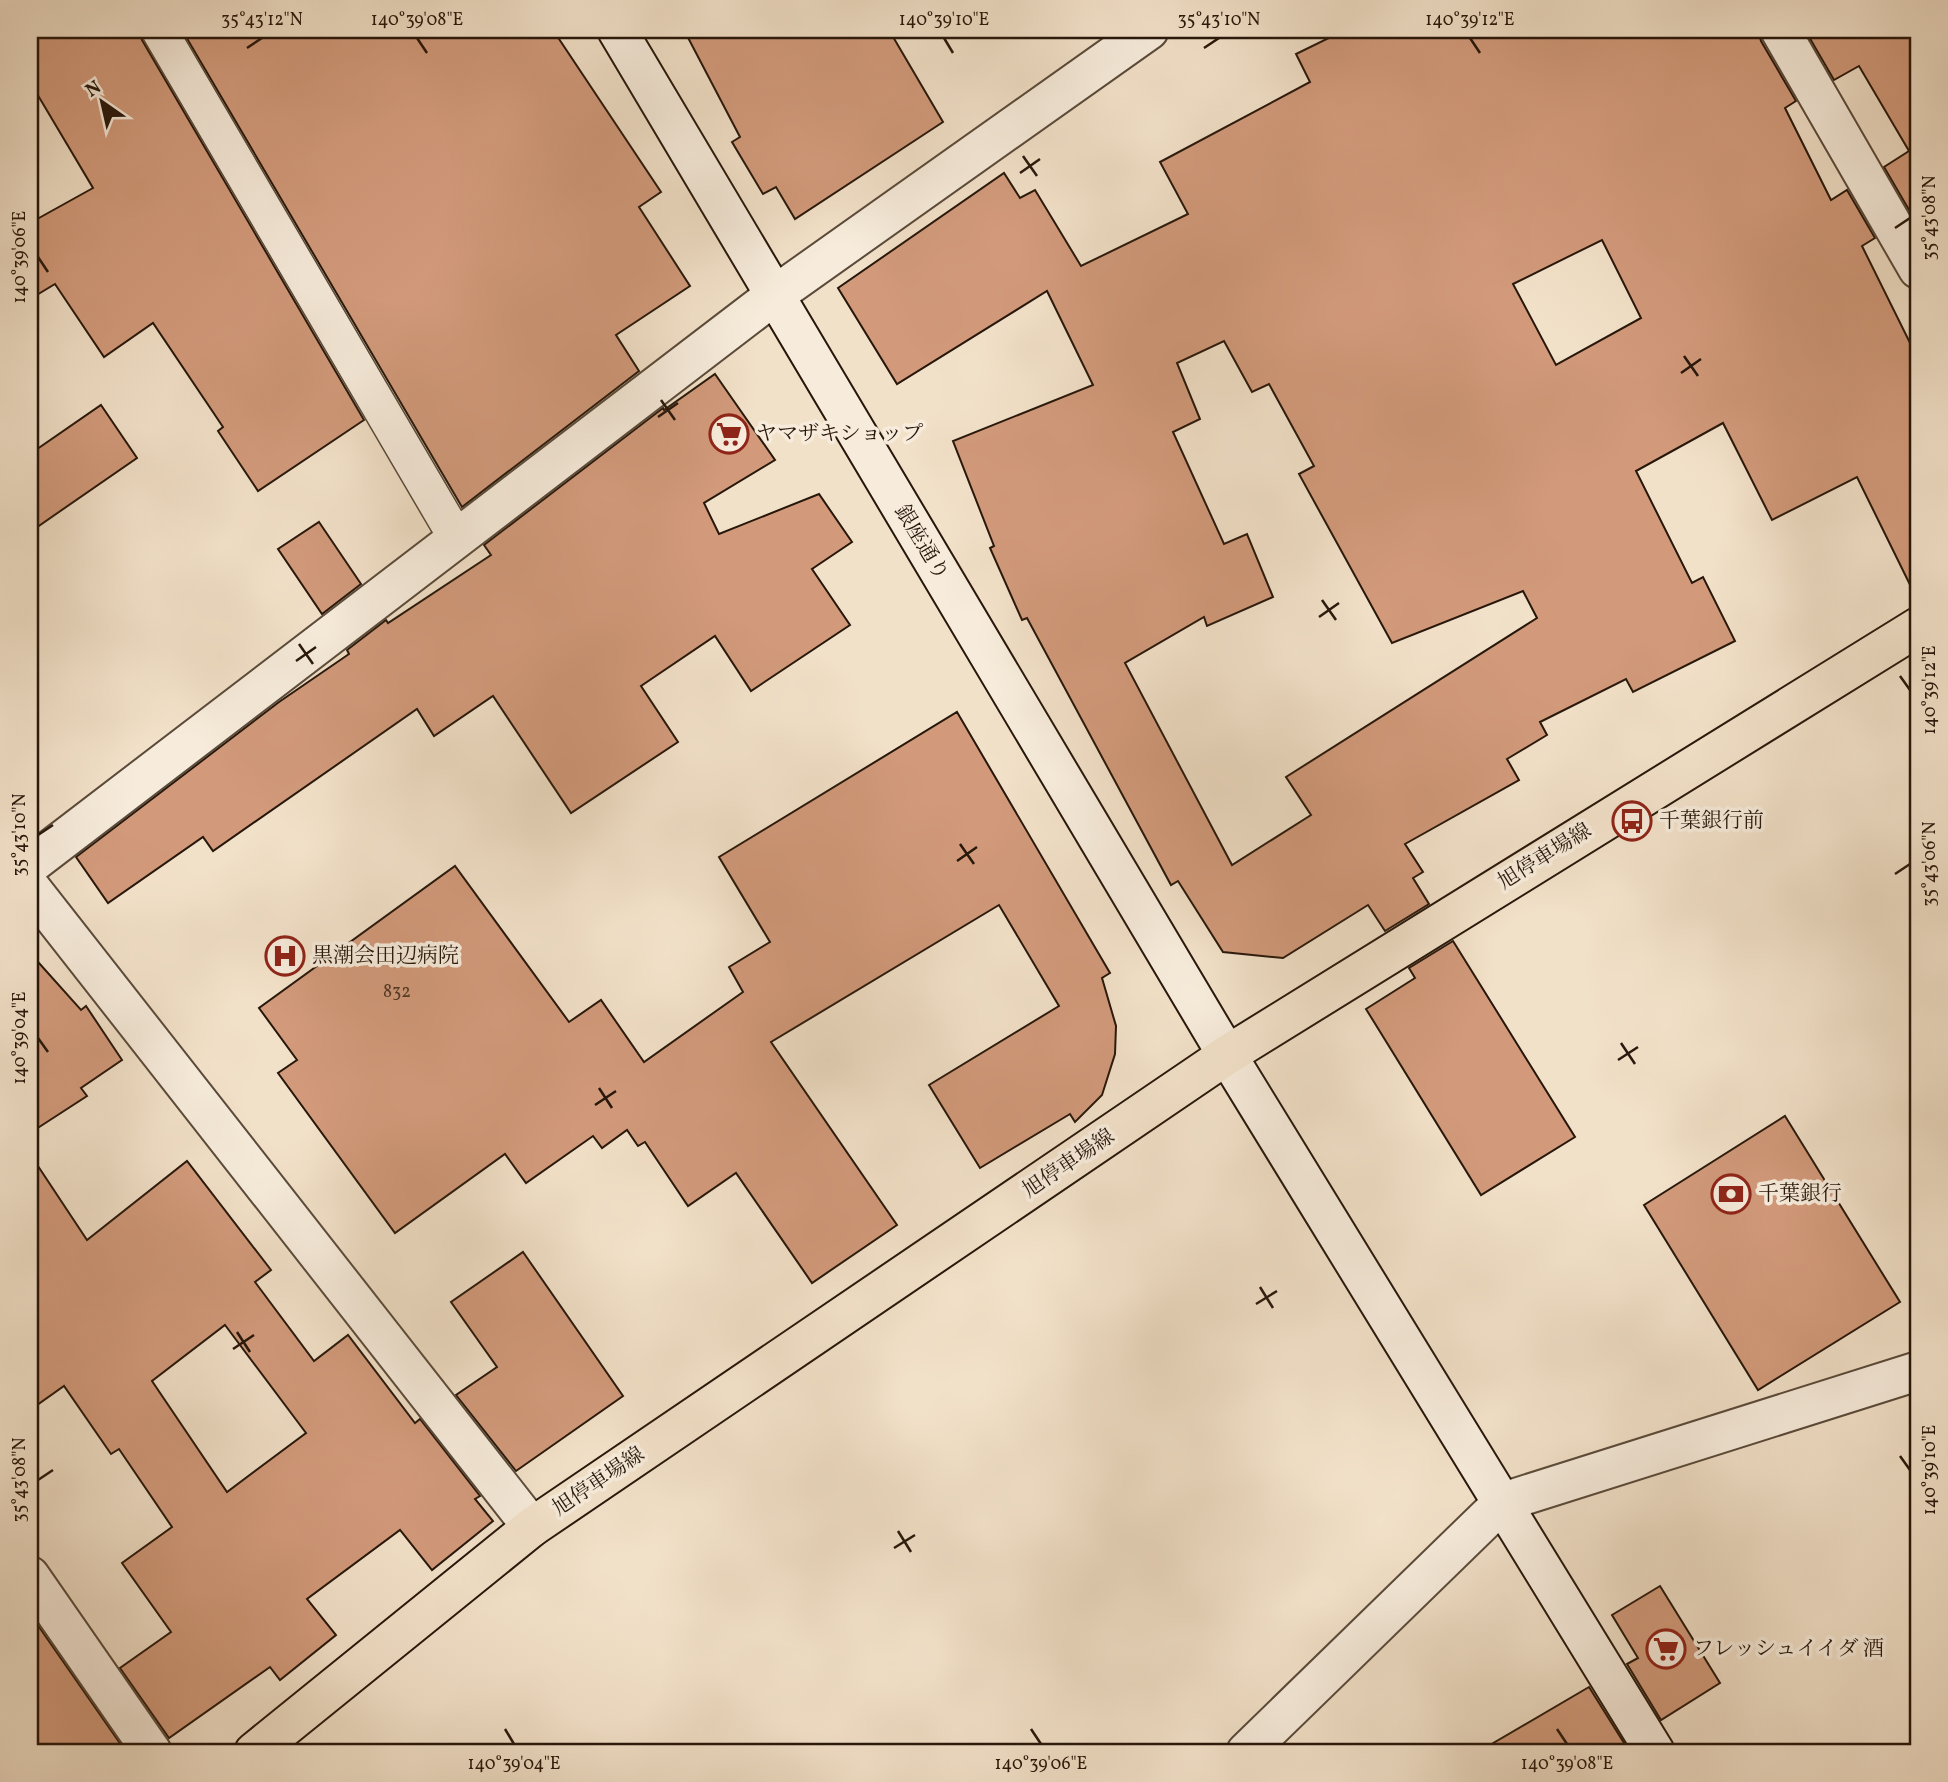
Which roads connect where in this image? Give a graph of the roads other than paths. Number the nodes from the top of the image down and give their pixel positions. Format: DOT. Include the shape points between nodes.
graph roads {
  1 [pos="159,30"];
  2 [pos="617,30"];
  3 [pos="1149,30"];
  4 [pos="1780,30"];
  5 [pos="1918,269"];
  6 [pos="775,295"];
  7 [pos="457,539"];
  8 [pos="1918,626"];
  9 [pos="30,865"];
  10 [pos="30,887"];
  11 [pos="1227,1055"];
  12 [pos="1918,1371"];
  13 [pos="1503,1502"];
  14 [pos="532,1527"];
  15 [pos="30,1576"];
  16 [pos="152,1752"];
  17 [pos="254,1752"];
  18 [pos="1246,1752"];
  19 [pos="1655,1752"];
  1 -- 7 [label="lane"];
  2 -- 6 [label="street, 銀座通り"];
  3 -- 6 [label="street"];
  4 -- 5 [label="street"];
  6 -- 7 [label="street"];
  6 -- 11 [label="street, 銀座通り"];
  7 -- 9 [label="street"];
  8 -- 11 [label="main road, 旭停車場線"];
  10 -- 14 [label="street"];
  11 -- 13 [label="street, 銀座通り"];
  11 -- 14 [label="main road, 旭停車場線"];
  12 -- 13 [label="street"];
  13 -- 18 [label="street"];
  13 -- 19 [label="street, 銀座通り"];
  14 -- 17 [label="main road, 旭停車場線"];
  15 -- 16 [label="street"];
}
